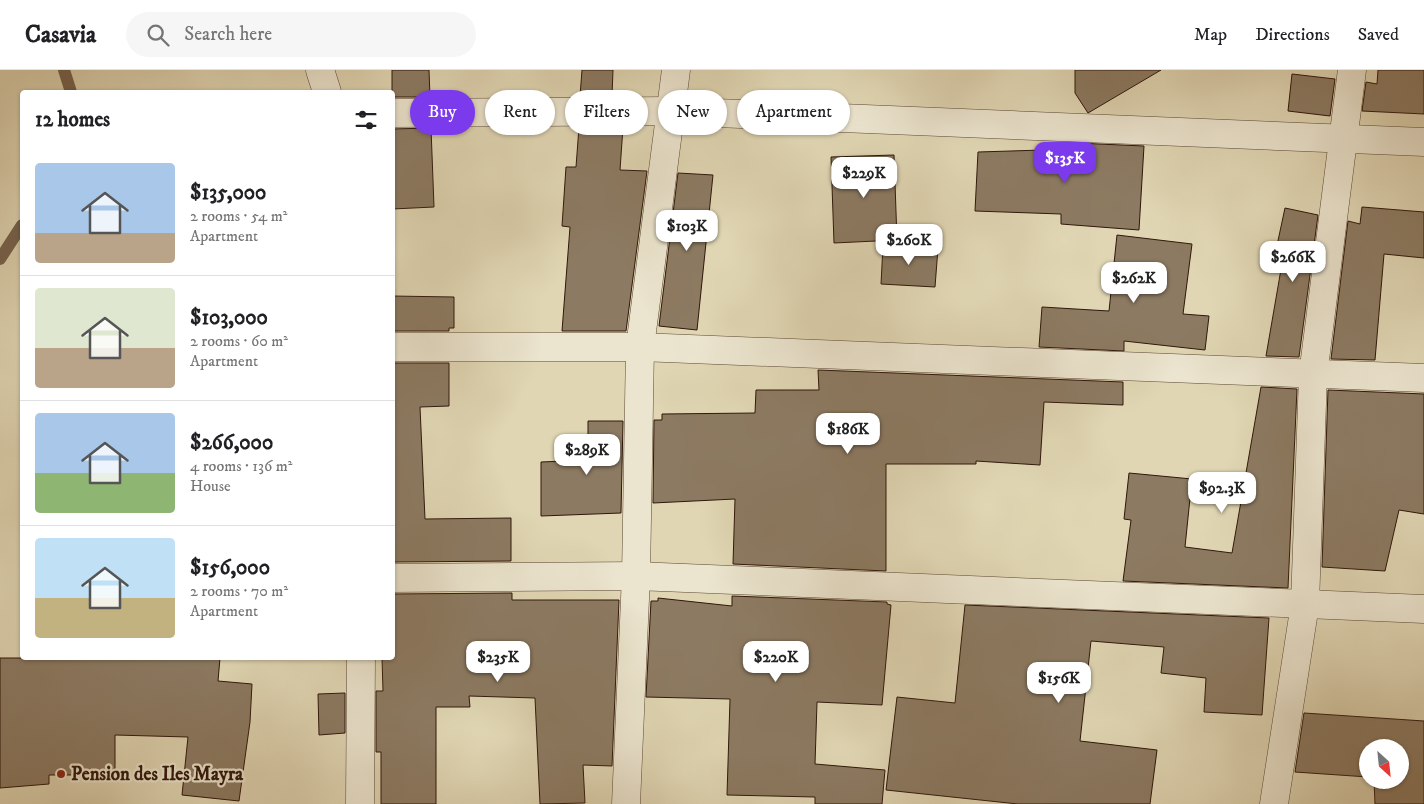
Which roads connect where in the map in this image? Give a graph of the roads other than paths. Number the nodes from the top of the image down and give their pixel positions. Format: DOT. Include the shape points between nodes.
graph roads {
  1 [pos="320,70"];
  2 [pos="676,70"];
  3 [pos="1352,70"];
  4 [pos="326,90"];
  5 [pos="673,90"];
  6 [pos="658,112"];
  7 [pos="395,113"];
  8 [pos="727,114"];
  9 [pos="666,135"];
  10 [pos="1343,140"];
  11 [pos="1424,142"];
  12 [pos="395,347"];
  13 [pos="640,347"];
  14 [pos="1313,375"];
  15 [pos="1424,378"];
  16 [pos="636,576"];
  17 [pos="395,578"];
  18 [pos="1304,604"];
  19 [pos="1424,609"];
  20 [pos="361,660"];
  21 [pos="360,804"];
  22 [pos="626,804"];
  23 [pos="1274,804"];
  1 -- 4 [label="street"];
  2 -- 5 [label="street"];
  3 -- 10 [label="street"];
  6 -- 7 [label="street"];
  8 -- 10 [label="street"];
  9 -- 13 [label="street"];
  10 -- 11 [label="street"];
  10 -- 14 [label="street"];
  12 -- 13 [label="street"];
  13 -- 14 [label="street"];
  13 -- 16 [label="street"];
  14 -- 15 [label="street"];
  14 -- 18 [label="street"];
  16 -- 17 [label="street"];
  16 -- 18 [label="street"];
  16 -- 22 [label="street"];
  18 -- 19 [label="street"];
  18 -- 23 [label="street"];
  20 -- 21 [label="street"];
}
